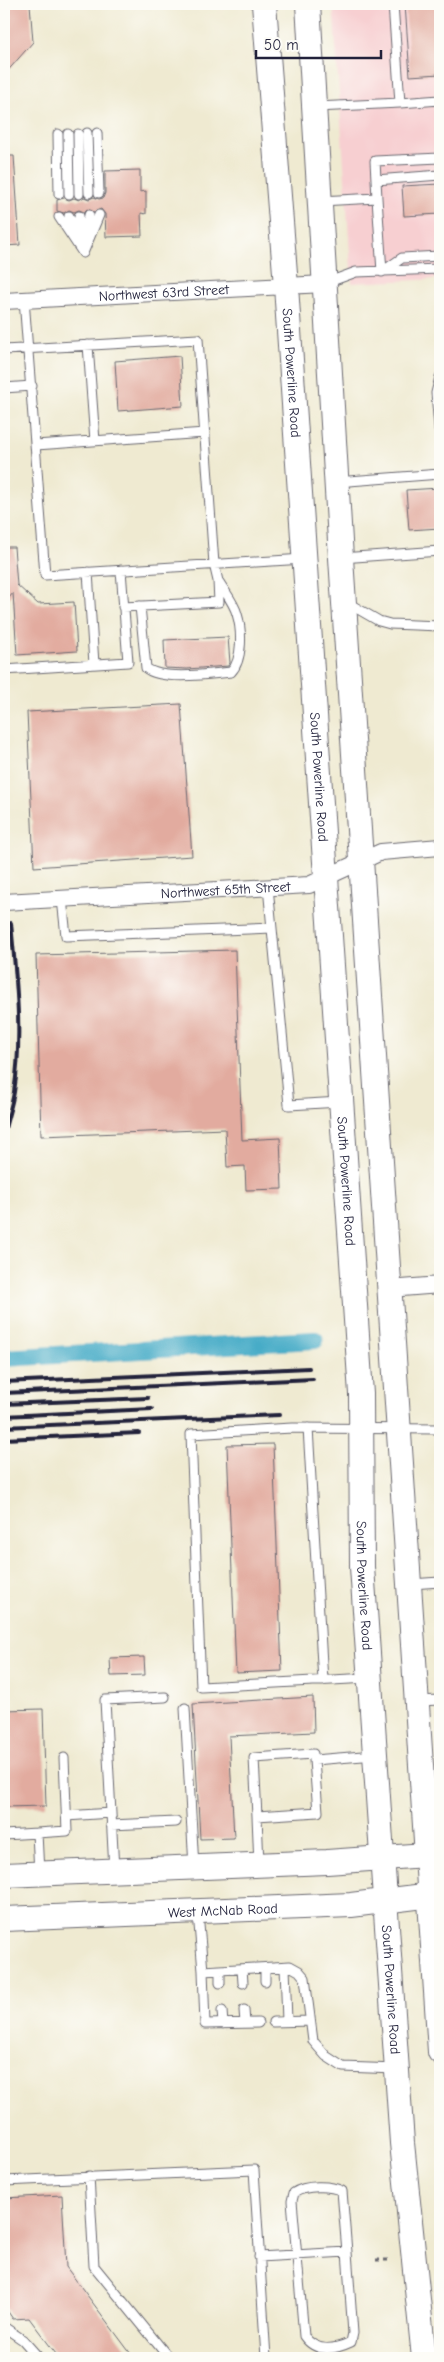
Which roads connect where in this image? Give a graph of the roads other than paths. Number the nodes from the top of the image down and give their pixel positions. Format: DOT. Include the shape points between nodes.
graph roads {
  1 [pos="264,4"];
  2 [pos="308,4"];
  3 [pos="393,4"];
  4 [pos="440,100"];
  5 [pos="400,103"];
  6 [pos="314,108"];
  7 [pos="97,133"];
  8 [pos="440,158"];
  9 [pos="440,175"];
  10 [pos="376,180"];
  11 [pos="99,193"];
  12 [pos="59,194"];
  13 [pos="69,194"];
  14 [pos="79,194"];
  15 [pos="89,194"];
  16 [pos="377,198"];
  17 [pos="320,202"];
  18 [pos="89,215"];
  19 [pos="99,215"];
  20 [pos="69,216"];
  21 [pos="79,216"];
  22 [pos="60,217"];
  23 [pos="83,253"];
  24 [pos="440,256"];
  25 [pos="440,269"];
  26 [pos="382,272"];
  27 [pos="324,284"];
  28 [pos="286,286"];
  29 [pos="24,300"];
  30 [pos="4,301"];
  31 [pos="88,345"];
  32 [pos="29,349"];
  33 [pos="4,350"];
  34 [pos="440,377"];
  35 [pos="32,386"];
  36 [pos="4,388"];
  37 [pos="205,433"];
  38 [pos="440,439"];
  39 [pos="95,441"];
  40 [pos="36,444"];
  41 [pos="440,474"];
  42 [pos="336,482"];
  43 [pos="440,551"];
  44 [pos="341,558"];
  45 [pos="304,559"];
  46 [pos="214,564"];
  47 [pos="121,570"];
  48 [pos="88,572"];
  49 [pos="218,581"];
  50 [pos="344,601"];
  51 [pos="140,606"];
  52 [pos="124,607"];
  53 [pos="440,626"];
  54 [pos="94,664"];
  55 [pos="4,670"];
  56 [pos="440,847"];
  57 [pos="361,861"];
  58 [pos="325,877"];
  59 [pos="268,887"];
  60 [pos="62,899"];
  61 [pos="4,902"];
  62 [pos="272,928"];
  63 [pos="340,1102"];
  64 [pos="440,1284"];
  65 [pos="389,1289"];
  66 [pos="308,1428"];
  67 [pos="362,1430"];
  68 [pos="398,1430"];
  69 [pos="440,1430"];
  70 [pos="440,1582"];
  71 [pos="408,1585"];
  72 [pos="370,1678"];
  73 [pos="324,1681"];
  74 [pos="164,1697"];
  75 [pos="440,1700"];
  76 [pos="416,1701"];
  77 [pos="185,1708"];
  78 [pos="375,1755"];
  79 [pos="64,1758"];
  80 [pos="314,1760"];
  81 [pos="111,1813"];
  82 [pos="66,1816"];
  83 [pos="257,1816"];
  84 [pos="176,1822"];
  85 [pos="111,1825"];
  86 [pos="37,1833"];
  87 [pos="4,1835"];
  88 [pos="434,1855"];
  89 [pos="382,1858"];
  90 [pos="260,1865"];
  91 [pos="194,1868"];
  92 [pos="114,1871"];
  93 [pos="39,1874"];
  94 [pos="4,1875"];
  95 [pos="435,1895"];
  96 [pos="384,1901"];
  97 [pos="198,1911"];
  98 [pos="4,1919"];
  99 [pos="437,1960"];
  100 [pos="284,1966"];
  101 [pos="265,1968"];
  102 [pos="242,1969"];
  103 [pos="220,1970"];
  104 [pos="203,1971"];
  105 [pos="265,1981"];
  106 [pos="243,1983"];
  107 [pos="220,1984"];
  108 [pos="244,2010"];
  109 [pos="222,2011"];
  110 [pos="310,2021"];
  111 [pos="258,2022"];
  112 [pos="274,2022"];
  113 [pos="287,2022"];
  114 [pos="439,2022"];
  115 [pos="245,2023"];
  116 [pos="223,2024"];
  117 [pos="440,2052"];
  118 [pos="396,2069"];
  119 [pos="89,2176"];
  120 [pos="4,2181"];
  121 [pos="347,2252"];
  122 [pos="295,2254"];
  123 [pos="260,2257"];
  124 [pos="4,2327"];
  125 [pos="38,2358"];
  126 [pos="169,2358"];
  127 [pos="266,2358"];
  128 [pos="424,2358"];
  1 -- 28 [label="main road, South Powerline Road"];
  2 -- 6 [label="main road"];
  3 -- 5 [label="lane"];
  4 -- 5 [label="lane"];
  5 -- 6 [label="lane"];
  6 -- 17 [label="main road"];
  7 -- 11 [label="lane"];
  8 -- 10 [label="lane" via="375,161"];
  9 -- 10 [label="lane"];
  10 -- 16 [label="lane"];
  12 -- 13 [label="lane" via="63,134"];
  14 -- 15 [label="lane" via="82,134"];
  16 -- 17 [label="lane"];
  16 -- 26 [label="lane"];
  17 -- 27 [label="main road"];
  18 -- 23 [label="lane"];
  19 -- 23 [label="lane"];
  20 -- 23 [label="lane"];
  21 -- 23 [label="lane"];
  22 -- 23 [label="lane"];
  24 -- 26 [label="lane" via="402,258"];
  25 -- 26 [label="lane"];
  26 -- 27 [label="lane" via="356,272"];
  27 -- 28 [label="street, Northwest 63rd Street"];
  27 -- 42 [label="main road"];
  28 -- 29 [label="street, Northwest 63rd Street"];
  28 -- 45 [label="main road, South Powerline Road"];
  29 -- 30 [label="street, Northwest 63rd Street"];
  29 -- 32 [label="lane"];
  31 -- 32 [label="lane"];
  31 -- 37 [label="lane" via="198,339"];
  31 -- 39 [label="lane"];
  32 -- 33 [label="lane"];
  32 -- 35 [label="lane"];
  34 -- 38 [label="lane" via="436,393"];
  35 -- 36 [label="lane"];
  35 -- 40 [label="lane"];
  37 -- 39 [label="lane"];
  37 -- 46 [label="lane"];
  39 -- 40 [label="lane"];
  40 -- 48 [label="lane" via="46,574"];
  41 -- 42 [label="lane"];
  42 -- 44 [label="main road"];
  43 -- 44 [label="lane"];
  44 -- 50 [label="main road"];
  45 -- 46 [label="lane"];
  45 -- 58 [label="main road, South Powerline Road"];
  46 -- 47 [label="lane"];
  46 -- 49 [label="lane"];
  47 -- 48 [label="lane"];
  47 -- 52 [label="lane"];
  48 -- 54 [label="lane"];
  49 -- 51 [label="lane" via="219,602"];
  49 -- 51 [label="lane" via="238,615 240,655 230,672 151,673 146,668"];
  50 -- 53 [label="lane" via="390,624"];
  50 -- 57 [label="main road"];
  51 -- 52 [label="lane"];
  52 -- 54 [label="lane" via="128,662"];
  54 -- 55 [label="lane"];
  56 -- 57 [label="street, Northwest 65th Street" via="381,852"];
  57 -- 58 [label="street, Northwest 65th Street"];
  57 -- 65 [label="main road"];
  58 -- 59 [label="street, Northwest 65th Street" via="309,884"];
  58 -- 63 [label="main road, South Powerline Road"];
  59 -- 60 [label="street, Northwest 65th Street"];
  59 -- 62 [label="lane"];
  60 -- 61 [label="street, Northwest 65th Street"];
  60 -- 62 [label="lane" via="66,936"];
  62 -- 63 [label="lane" via="289,1106"];
  63 -- 67 [label="main road, South Powerline Road"];
  64 -- 65 [label="street"];
  65 -- 68 [label="main road"];
  66 -- 67 [label="lane"];
  66 -- 73 [label="lane"];
  66 -- 73 [label="lane" via="190,1434 201,1687"];
  67 -- 68 [label="lane"];
  67 -- 72 [label="main road, South Powerline Road" via="361,1538"];
  68 -- 69 [label="lane"];
  68 -- 71 [label="main road"];
  70 -- 71 [label="lane"];
  71 -- 76 [label="main road"];
  72 -- 73 [label="lane"];
  72 -- 78 [label="main road, South Powerline Road"];
  74 -- 81 [label="lane" via="104,1700"];
  75 -- 76 [label="lane"];
  76 -- 88 [label="main road"];
  77 -- 91 [label="lane"];
  78 -- 80 [label="lane"];
  78 -- 89 [label="main road, South Powerline Road"];
  79 -- 82 [label="lane"];
  80 -- 83 [label="lane" via="318,1812"];
  80 -- 83 [label="lane" via="313,1754 254,1758"];
  81 -- 82 [label="lane"];
  81 -- 85 [label="lane"];
  82 -- 86 [label="lane" via="67,1831"];
  83 -- 90 [label="lane"];
  84 -- 85 [label="lane"];
  85 -- 92 [label="lane"];
  86 -- 87 [label="lane"];
  86 -- 93 [label="lane"];
  88 -- 89 [label="main road"];
  88 -- 95 [label="main road"];
  89 -- 90 [label="main road"];
  89 -- 96 [label="main road, South Powerline Road"];
  90 -- 91 [label="main road"];
  91 -- 92 [label="main road"];
  92 -- 93 [label="main road"];
  93 -- 94 [label="main road"];
  95 -- 96 [label="main road, West McNab Road"];
  95 -- 99 [label="main road"];
  96 -- 97 [label="main road, West McNab Road"];
  96 -- 118 [label="main road, South Powerline Road"];
  97 -- 98 [label="main road, West McNab Road"];
  97 -- 104 [label="lane"];
  99 -- 114 [label="main road"];
  100 -- 101 [label="lane"];
  100 -- 110 [label="lane" via="299,1971 305,1978"];
  100 -- 113 [label="lane"];
  101 -- 102 [label="lane"];
  101 -- 105 [label="lane"];
  102 -- 103 [label="lane"];
  102 -- 106 [label="lane"];
  103 -- 104 [label="lane"];
  103 -- 107 [label="lane"];
  104 -- 116 [label="lane" via="205,2024"];
  108 -- 115 [label="lane"];
  109 -- 116 [label="lane"];
  110 -- 113 [label="lane"];
  110 -- 118 [label="lane" via="312,2041 343,2067"];
  111 -- 115 [label="lane"];
  112 -- 113 [label="lane"];
  114 -- 117 [label="main road"];
  115 -- 116 [label="lane"];
  118 -- 128 [label="main road, South Powerline Road"];
  119 -- 120 [label="lane"];
  119 -- 123 [label="lane" via="254,2170"];
  119 -- 126 [label="lane" via="94,2266"];
  121 -- 122 [label="lane"];
  121 -- 122 [label="lane" via="342,2190 335,2187 300,2188 292,2201"];
  121 -- 122 [label="lane" via="354,2333 350,2342 328,2348 316,2348 304,2336"];
  122 -- 123 [label="lane"];
  123 -- 127 [label="lane"];
  124 -- 125 [label="lane" via="23,2340"];
}
